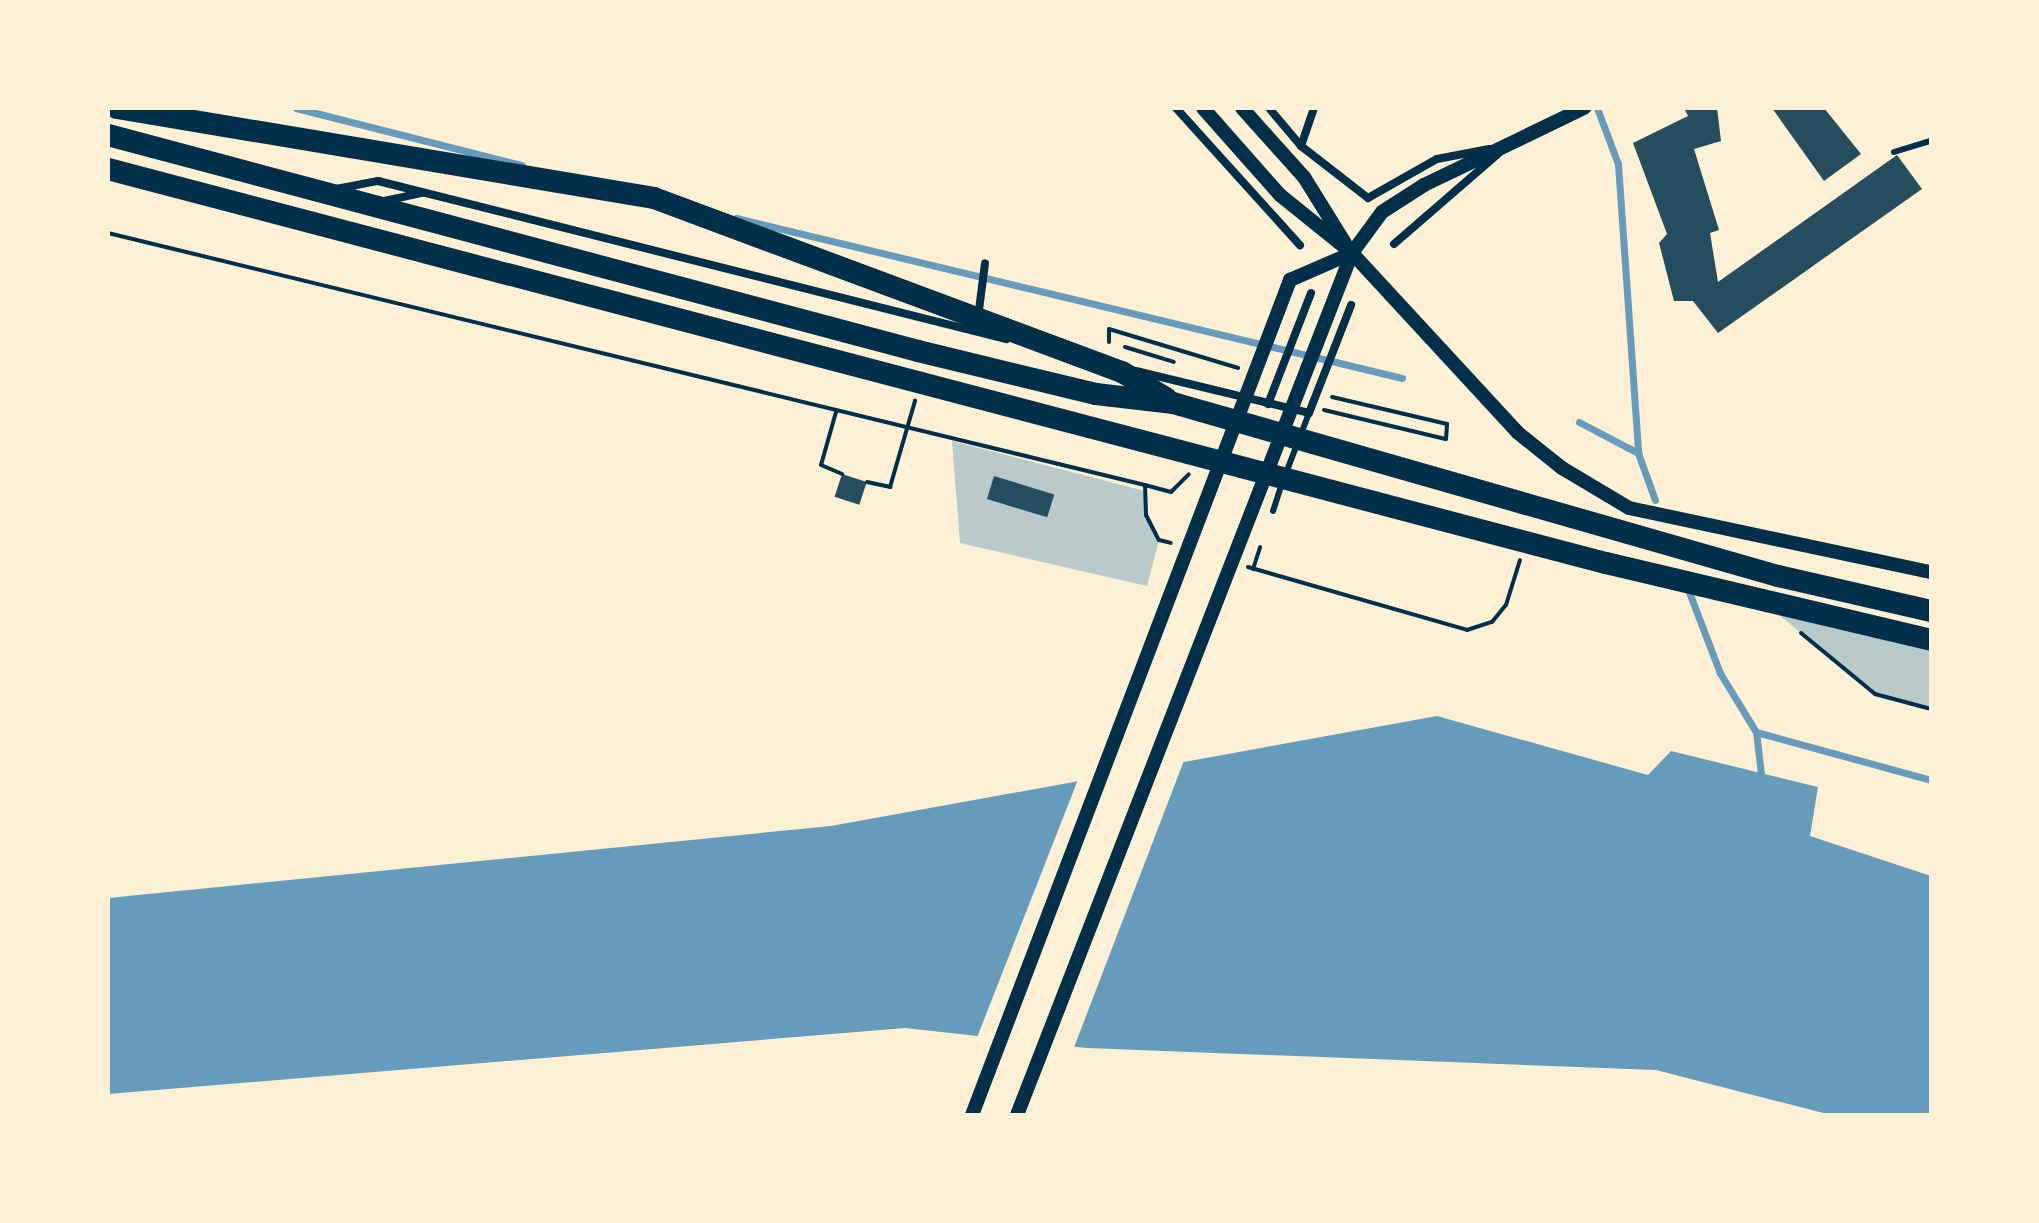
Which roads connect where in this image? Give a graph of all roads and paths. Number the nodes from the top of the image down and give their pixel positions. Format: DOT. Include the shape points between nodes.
graph roads {
  1 [pos="117,108"];
  2 [pos="1176,108"];
  3 [pos="1203,108"];
  4 [pos="1242,108"];
  5 [pos="1269,108"];
  6 [pos="1314,108"];
  7 [pos="1584,108"];
  8 [pos="108,135"];
  9 [pos="1931,141"];
  10 [pos="108,143"];
  11 [pos="1301,146"];
  12 [pos="1505,146"];
  13 [pos="1894,152"];
  14 [pos="108,169"];
  15 [pos="426,192"];
  16 [pos="308,195"];
  17 [pos="108,233"];
  18 [pos="1394,244"];
  19 [pos="1300,245"];
  20 [pos="1352,253"];
  21 [pos="985,263"];
  22 [pos="1311,293"];
  23 [pos="1351,305"];
  24 [pos="979,310"];
  25 [pos="906,315"];
  26 [pos="1043,348"];
  27 [pos="1188,367"];
  28 [pos="1240,369"];
  29 [pos="1320,395"];
  30 [pos="1173,403"];
  31 [pos="1268,404"];
  32 [pos="1320,409"];
  33 [pos="836,412"];
  34 [pos="1309,413"];
  35 [pos="905,429"];
  36 [pos="842,474"];
  37 [pos="867,482"];
  38 [pos="1273,511"];
  39 [pos="1260,547"];
  40 [pos="1523,548"];
  41 [pos="1188,549"];
  42 [pos="1232,562"];
  43 [pos="1253,569"];
  44 [pos="1931,572"];
  45 [pos="1931,611"];
  46 [pos="1792,625"];
  47 [pos="1931,640"];
  48 [pos="1931,709"];
  49 [pos="972,1115"];
  50 [pos="1017,1115"];
  1 -- 30 [label="highway" via="654,198 1122,372"];
  2 -- 19 [label="street"];
  3 -- 20 [label="street" via="1280,195"];
  4 -- 20 [label="street" via="1304,177"];
  5 -- 11 [label="street"];
  6 -- 11 [label="street"];
  7 -- 12 [label="street"];
  8 -- 30 [label="highway" via="933,354 1096,394"];
  9 -- 13 [label="lane"];
  10 -- 16 [label="street"];
  11 -- 12 [label="street" via="1368,198 1437,159"];
  12 -- 18 [label="street" via="1476,180"];
  12 -- 20 [label="street" via="1382,212"];
  14 -- 47 [label="highway" via="1606,563"];
  15 -- 16 [label="street" via="378,181"];
  15 -- 16 [label="street" via="355,207"];
  15 -- 25 [label="street"];
  17 -- 33 [label="path"];
  20 -- 44 [label="street" via="1517,432 1629,508"];
  20 -- 49 [label="street" via="1290,280"];
  20 -- 50 [label="street"];
  21 -- 24 [label="street"];
  22 -- 31 [label="street"];
  23 -- 34 [label="street"];
  24 -- 25 [label="street"];
  24 -- 26 [label="street"];
  25 -- 26 [label="street"];
  26 -- 31 [label="street"];
  27 -- 28 [label="path" via="1105,341 1109,329"];
  29 -- 32 [label="path" via="1447,424 1446,439"];
  30 -- 45 [label="highway" via="1778,576"];
  31 -- 34 [label="street"];
  33 -- 35 [label="path"];
  33 -- 36 [label="path" via="821,465"];
  34 -- 38 [label="lane"];
  35 -- 37 [label="path" via="890,487"];
  35 -- 41 [label="path" via="1145,485 1146,515 1159,540"];
  39 -- 43 [label="path"];
  40 -- 43 [label="path" via="1506,605 1492,622 1467,630"];
  42 -- 43 [label="path"];
  46 -- 48 [label="path" via="1875,694"];
}
